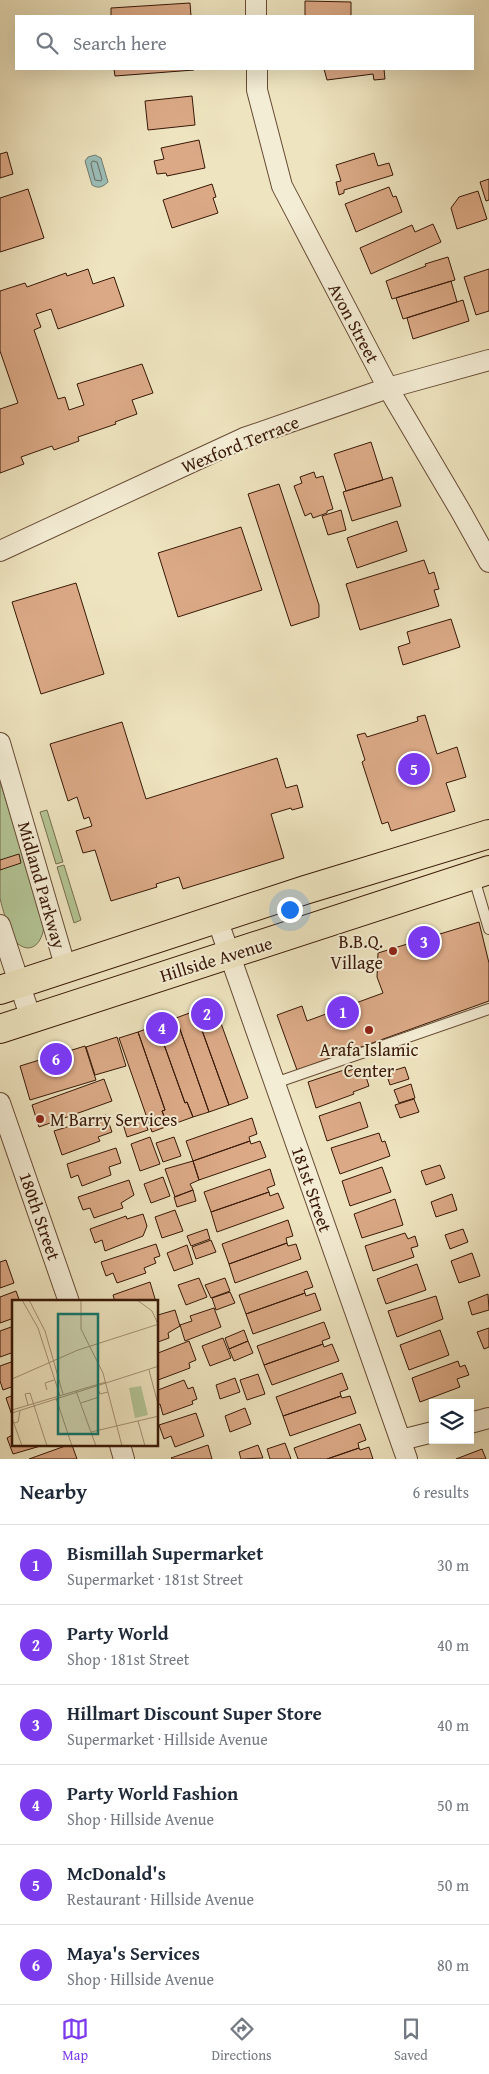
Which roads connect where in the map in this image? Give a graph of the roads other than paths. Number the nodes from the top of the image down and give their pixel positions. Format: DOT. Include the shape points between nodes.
graph roads {
  1 [pos="256,0"];
  2 [pos="256,15"];
  3 [pos="257,70"];
  4 [pos="489,360"];
  5 [pos="388,388"];
  6 [pos="0,551"];
  7 [pos="489,562"];
  8 [pos="0,743"];
  9 [pos="489,834"];
  10 [pos="481,872"];
  11 [pos="217,919"];
  12 [pos="0,925"];
  13 [pos="489,929"];
  14 [pos="230,955"];
  15 [pos="66,969"];
  16 [pos="10,987"];
  17 [pos="489,1009"];
  18 [pos="31,1018"];
  19 [pos="0,1029"];
  20 [pos="274,1083"];
  21 [pos="0,1103"];
  22 [pos="68,1300"];
  23 [pos="489,1418"];
  24 [pos="474,1422"];
  25 [pos="429,1433"];
  26 [pos="401,1440"];
  27 [pos="120,1446"];
  28 [pos="124,1459"];
  29 [pos="407,1459"];
  1 -- 2 [label="street"];
  3 -- 5 [label="street, Avon Street" via="257,90 282,186"];
  4 -- 5 [label="street, Wexford Terrace"];
  5 -- 6 [label="street, Wexford Terrace" via="244,438"];
  5 -- 7 [label="street, Avon Street"];
  8 -- 15 [label="street, Midland Parkway"];
  9 -- 11 [label="main road, Hillside Avenue"];
  10 -- 13 [label="lane"];
  10 -- 14 [label="main road, Hillside Avenue"];
  11 -- 14 [label="street, 181st Street"];
  11 -- 15 [label="main road, Hillside Avenue"];
  12 -- 16 [label="street"];
  14 -- 18 [label="main road, Hillside Avenue"];
  14 -- 20 [label="street, 181st Street"];
  15 -- 16 [label="main road, Hillside Avenue"];
  15 -- 18 [label="main road" via="65,992 51,1007"];
  16 -- 18 [label="street"];
  17 -- 20 [label="lane"];
  18 -- 19 [label="main road, Hillside Avenue"];
  20 -- 26 [label="street, 181st Street"];
  21 -- 22 [label="street, 180th Street"];
  23 -- 24 [label="street"];
  25 -- 26 [label="street"];
  26 -- 29 [label="street, 181st Street"];
  27 -- 28 [label="street"];
}
